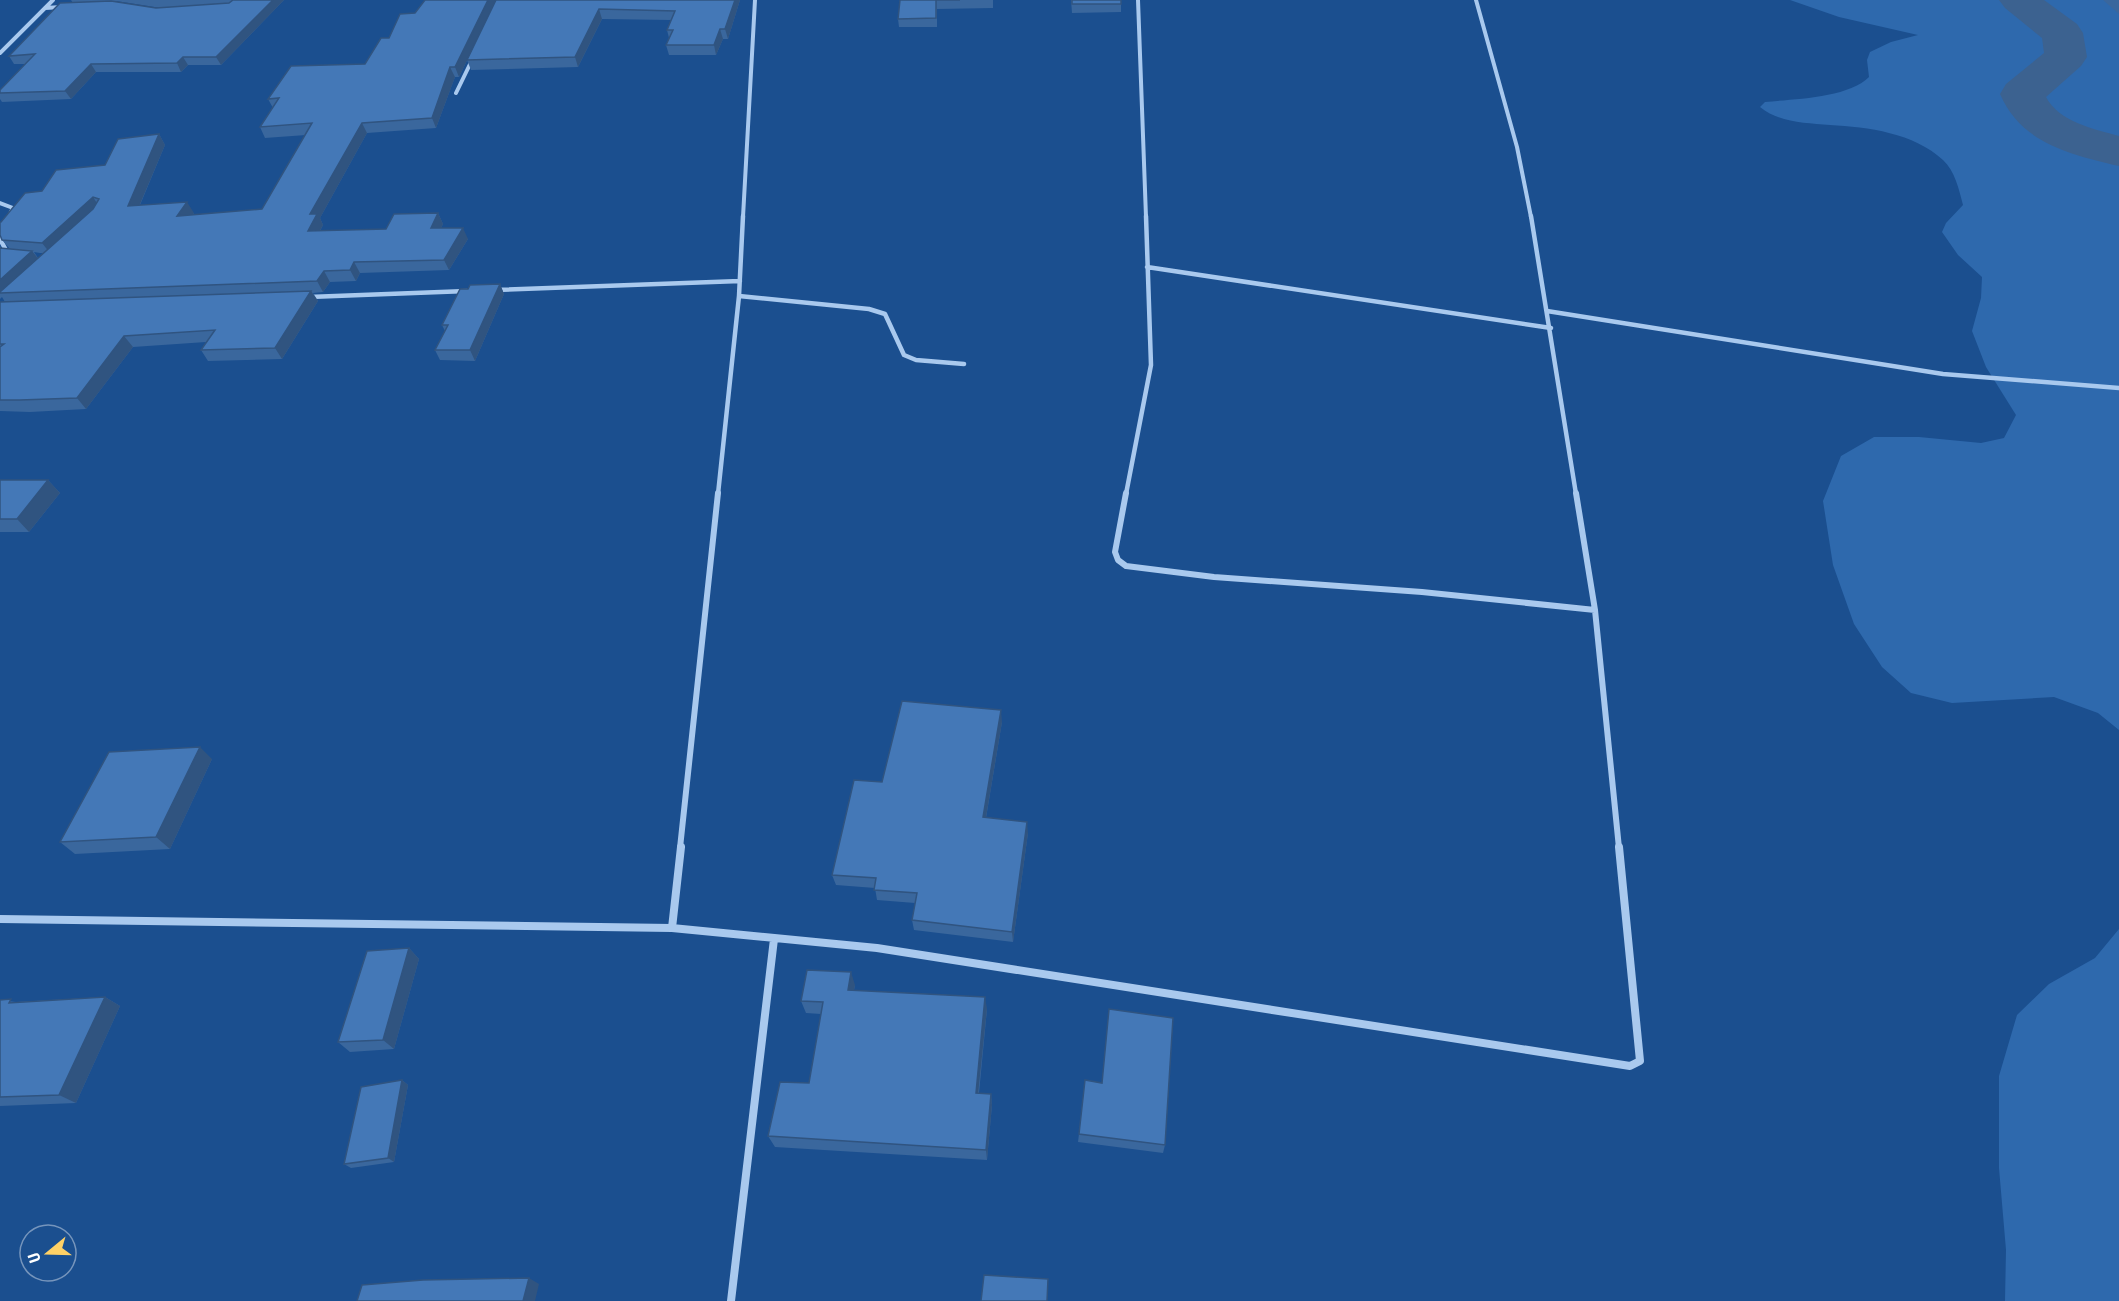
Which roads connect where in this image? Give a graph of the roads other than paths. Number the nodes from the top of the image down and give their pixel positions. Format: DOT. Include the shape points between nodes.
graph roads {
  1 [pos="53,0"];
  2 [pos="755,0"];
  3 [pos="1138,0"];
  4 [pos="1476,0"];
  5 [pos="69,7"];
  6 [pos="45,8"];
  7 [pos="475,52"];
  8 [pos="0,53"];
  9 [pos="456,93"];
  10 [pos="0,203"];
  11 [pos="4,222"];
  12 [pos="0,239"];
  13 [pos="19,256"];
  14 [pos="1147,267"];
  15 [pos="740,281"];
  16 [pos="489,290"];
  17 [pos="477,291"];
  18 [pos="739,296"];
  19 [pos="298,297"];
  20 [pos="1547,311"];
  21 [pos="1551,328"];
  22 [pos="964,364"];
  23 [pos="2119,388"];
  24 [pos="1595,610"];
  25 [pos="0,919"];
  26 [pos="672,928"];
  27 [pos="774,939"];
  28 [pos="731,1301"];
  1 -- 6 [label="street"];
  2 -- 15 [label="street"];
  3 -- 14 [label="street"];
  4 -- 20 [label="street" via="1518,147"];
  5 -- 6 [label="street"];
  6 -- 8 [label="street"];
  7 -- 9 [label="street"];
  10 -- 11 [label="street" via="13,208"];
  12 -- 13 [label="street" via="8,255"];
  14 -- 21 [label="street"];
  14 -- 24 [label="street" via="1151,365 1115,552 1126,567"];
  15 -- 16 [label="street"];
  15 -- 18 [label="street"];
  17 -- 19 [label="street"];
  18 -- 22 [label="street" via="869,309 885,314 904,355 916,360"];
  18 -- 26 [label="street"];
  20 -- 21 [label="street"];
  20 -- 23 [label="street" via="1943,374"];
  21 -- 24 [label="street"];
  24 -- 27 [label="street" via="1641,1049 1640,1061 1630,1066 877,948"];
  25 -- 26 [label="street"];
  26 -- 27 [label="street"];
  27 -- 28 [label="street"];
}
